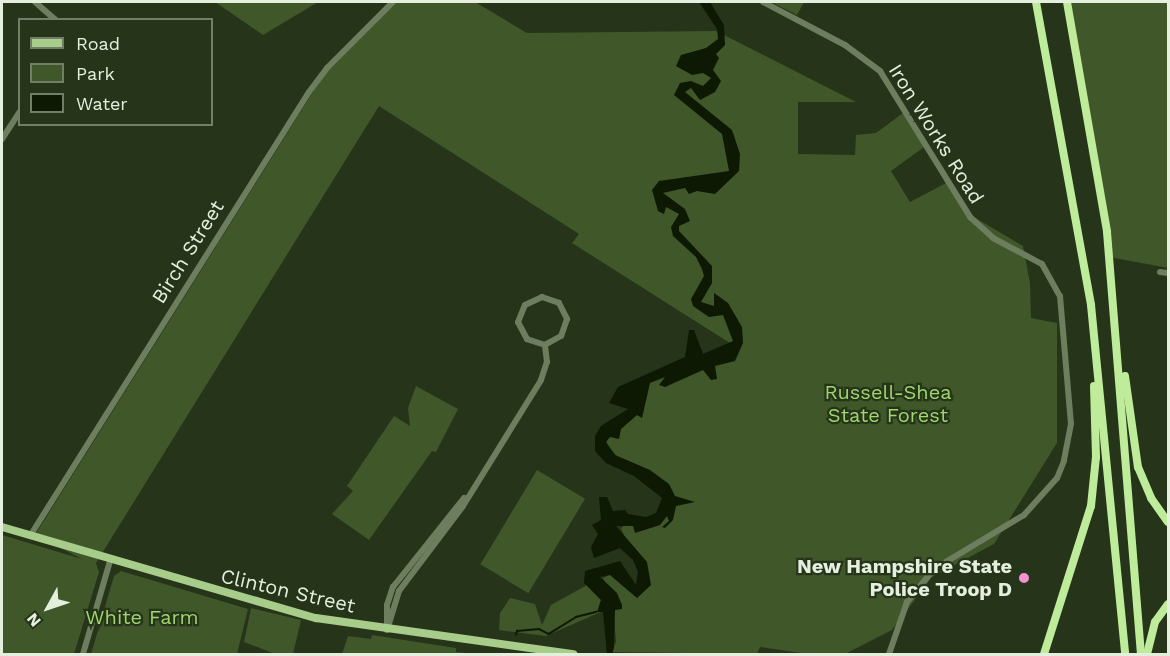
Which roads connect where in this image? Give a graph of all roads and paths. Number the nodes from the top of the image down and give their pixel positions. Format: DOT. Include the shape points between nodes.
graph roads {
  1 [pos="35,2"];
  2 [pos="393,2"];
  3 [pos="763,2"];
  4 [pos="1036,2"];
  5 [pos="1067,2"];
  6 [pos="54,18"];
  7 [pos="18,114"];
  8 [pos="2,139"];
  9 [pos="1160,272"];
  10 [pos="1168,273"];
  11 [pos="1091,305"];
  12 [pos="1117,325"];
  13 [pos="545,345"];
  14 [pos="1168,522"];
  15 [pos="2,527"];
  16 [pos="30,536"];
  17 [pos="110,561"];
  18 [pos="1168,604"];
  19 [pos="387,630"];
  20 [pos="83,654"];
  21 [pos="573,654"];
  22 [pos="889,654"];
  23 [pos="1044,654"];
  24 [pos="1125,654"];
  25 [pos="1141,654"];
  26 [pos="1147,654"];
  1 -- 6 [label="street"];
  2 -- 16 [label="street, Birch Street" via="327,68 309,92"];
  3 -- 22 [label="street, Iron Works Road" via="845,45 879,71 970,218 993,238 1042,264 1062,305 1071,424 1057,478 1024,515 949,557 930,573 907,602"];
  4 -- 11 [label="highway"];
  5 -- 12 [label="highway" via="1107,232"];
  7 -- 8 [label="street"];
  9 -- 10 [label="street"];
  11 -- 23 [label="highway" via="1095,476 1087,524"];
  11 -- 24 [label="highway"];
  12 -- 14 [label="highway" via="1138,467 1151,498"];
  12 -- 25 [label="highway"];
  13 -- 13 [label="street" via="527,339 519,322 525,304 542,297 559,303 567,319 561,336"];
  13 -- 19 [label="street" via="547,362 541,380 465,498 388,599"];
  15 -- 16 [label="main road, Clinton Street"];
  16 -- 17 [label="main road, Clinton Street"];
  17 -- 19 [label="main road, Clinton Street" via="279,610"];
  17 -- 20 [label="street"];
  18 -- 26 [label="highway" via="1155,622"];
  19 -- 21 [label="main road, Clinton Street"];
}
